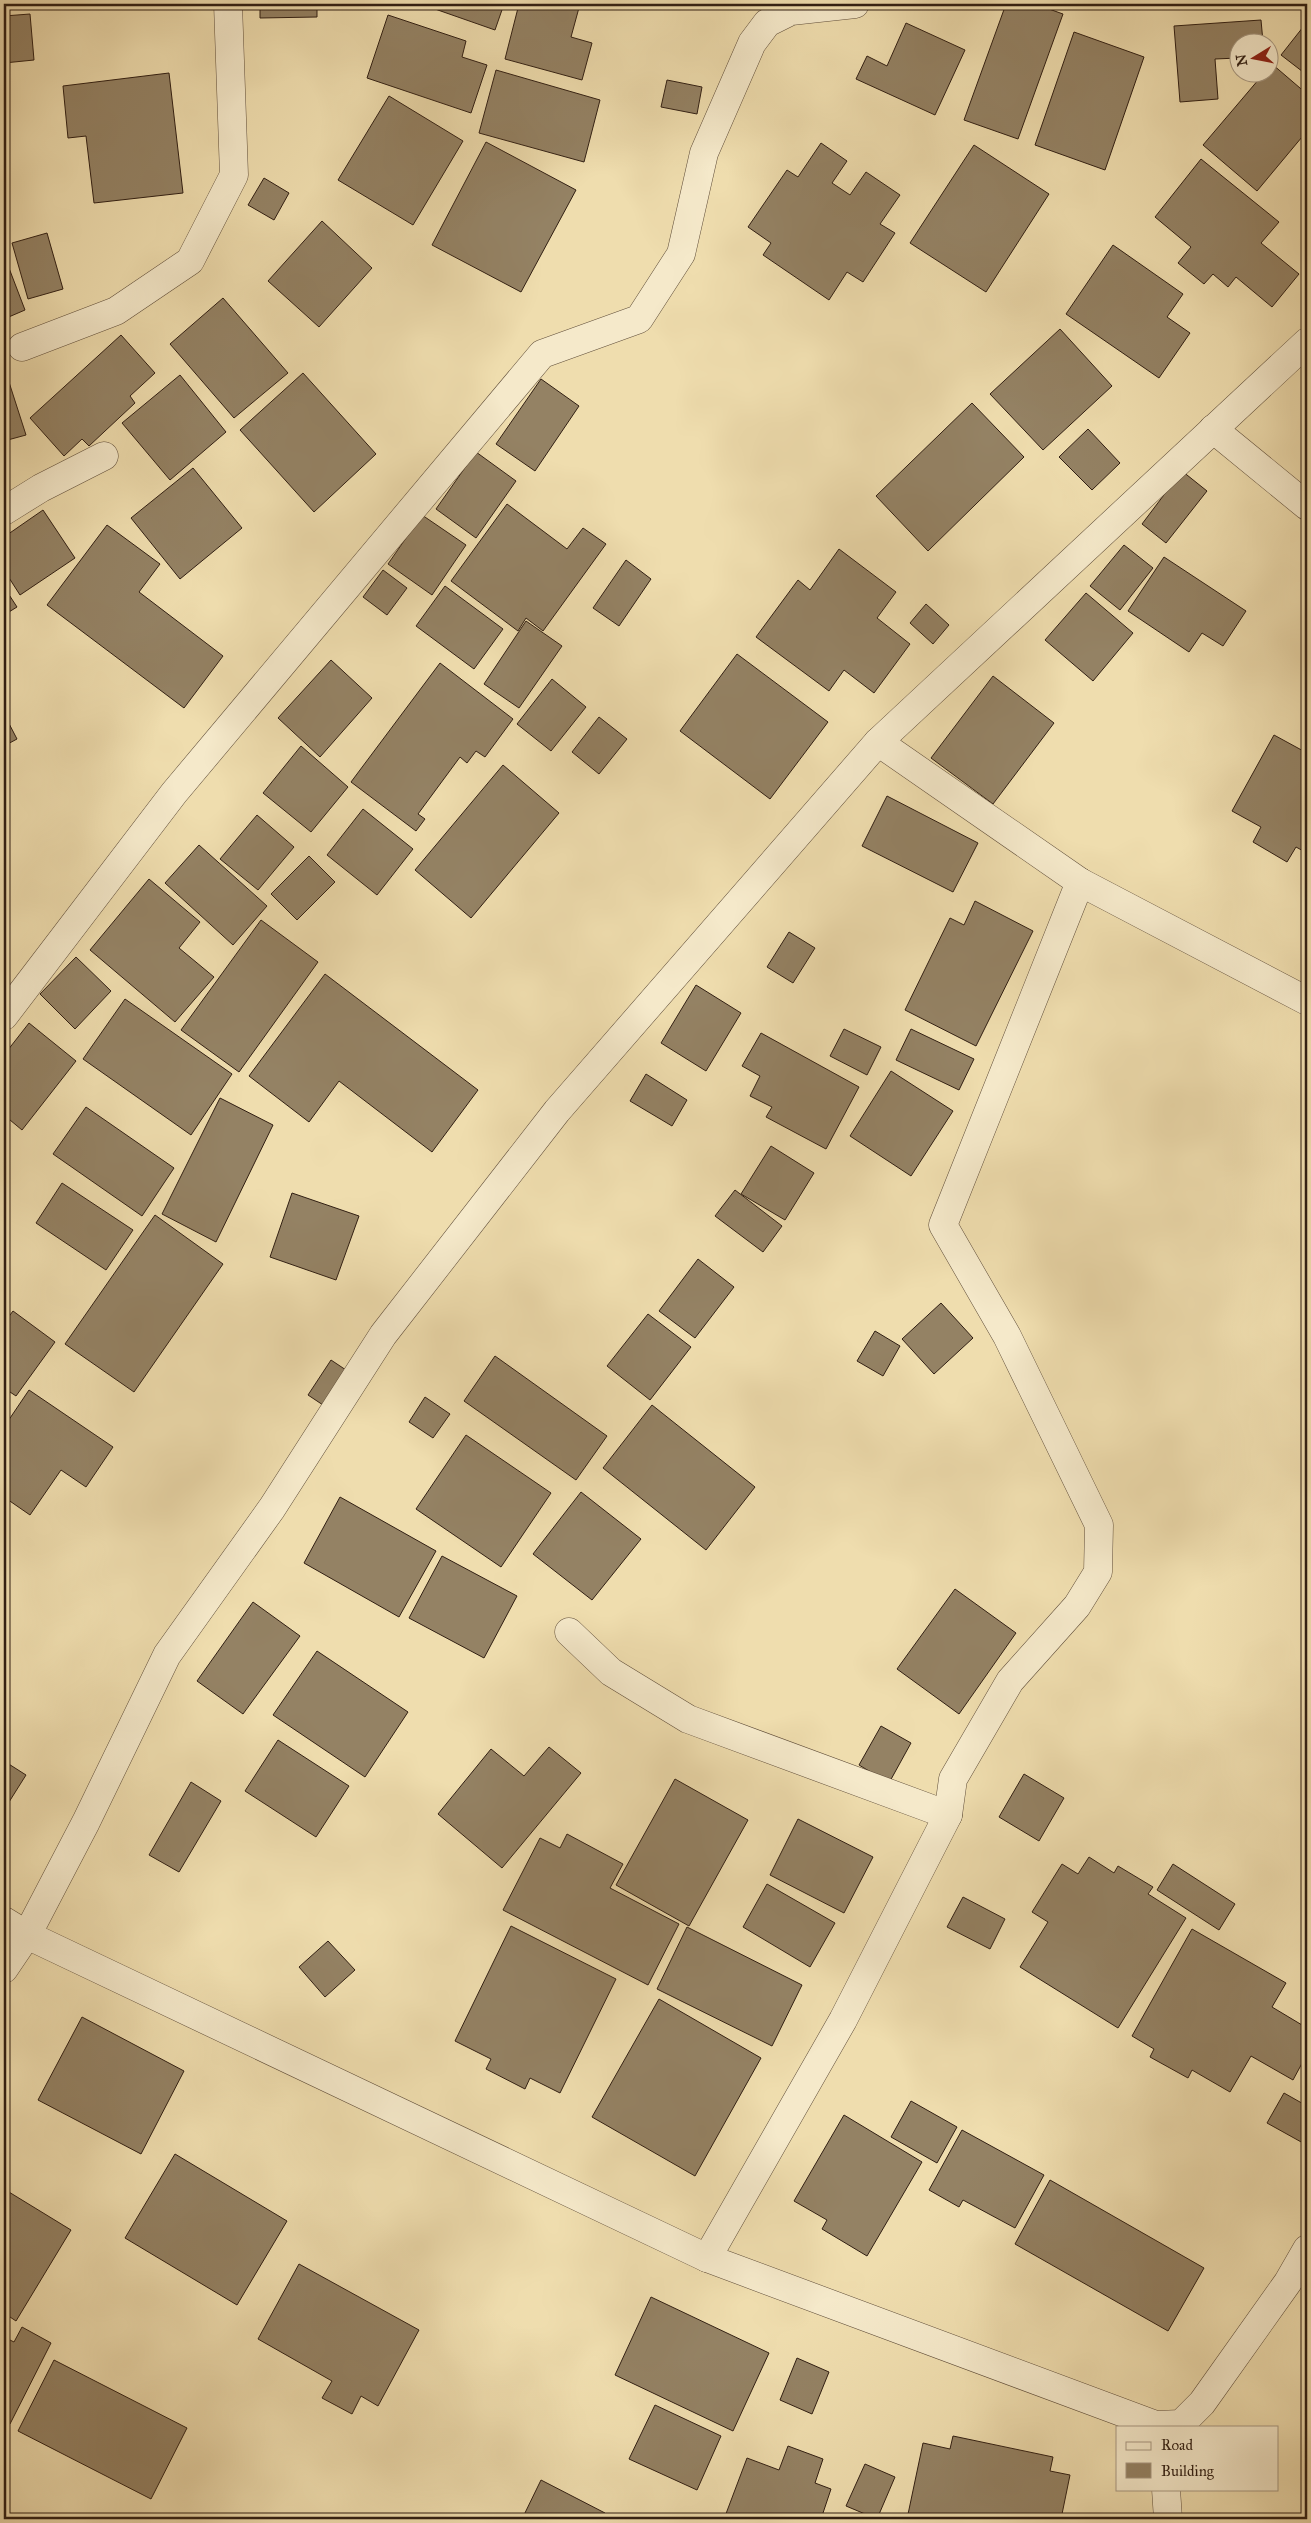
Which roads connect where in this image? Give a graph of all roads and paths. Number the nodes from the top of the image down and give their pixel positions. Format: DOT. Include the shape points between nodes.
graph roads {
  1 [pos="228,4"];
  2 [pos="855,4"];
  3 [pos="769,13"];
  4 [pos="1307,342"];
  5 [pos="22,347"];
  6 [pos="1213,429"];
  7 [pos="104,456"];
  8 [pos="1307,506"];
  9 [pos="4,511"];
  10 [pos="878,742"];
  11 [pos="1080,882"];
  12 [pos="1307,1000"];
  13 [pos="4,1016"];
  14 [pos="569,1632"];
  15 [pos="948,1815"];
  16 [pos="4,1921"];
  17 [pos="27,1935"];
  18 [pos="4,1969"];
  19 [pos="1307,2249"];
  20 [pos="707,2258"];
  21 [pos="1164,2426"];
  22 [pos="1166,2490"];
  23 [pos="1168,2519"];
  1 -- 5 [label="street" via="234,175 190,261 116,311"];
  2 -- 3 [label="street"];
  3 -- 13 [label="street" via="752,43 704,153 681,254 639,319 542,354 174,793"];
  4 -- 6 [label="street"];
  6 -- 8 [label="street"];
  6 -- 10 [label="street"];
  7 -- 9 [label="street"];
  10 -- 11 [label="street"];
  10 -- 17 [label="street" via="557,1111 383,1335 272,1508 167,1655"];
  11 -- 12 [label="street"];
  11 -- 15 [label="street" via="943,1225 1007,1336 1099,1526 1098,1572 1077,1606 1010,1681 953,1779"];
  14 -- 15 [label="street" via="611,1672 688,1719"];
  15 -- 20 [label="street" via="843,2020"];
  16 -- 17 [label="street"];
  17 -- 18 [label="street"];
  17 -- 20 [label="street"];
  19 -- 21 [label="street" via="1288,2282 1202,2403 1181,2424"];
  20 -- 21 [label="street"];
  22 -- 23 [label="street"];
}
